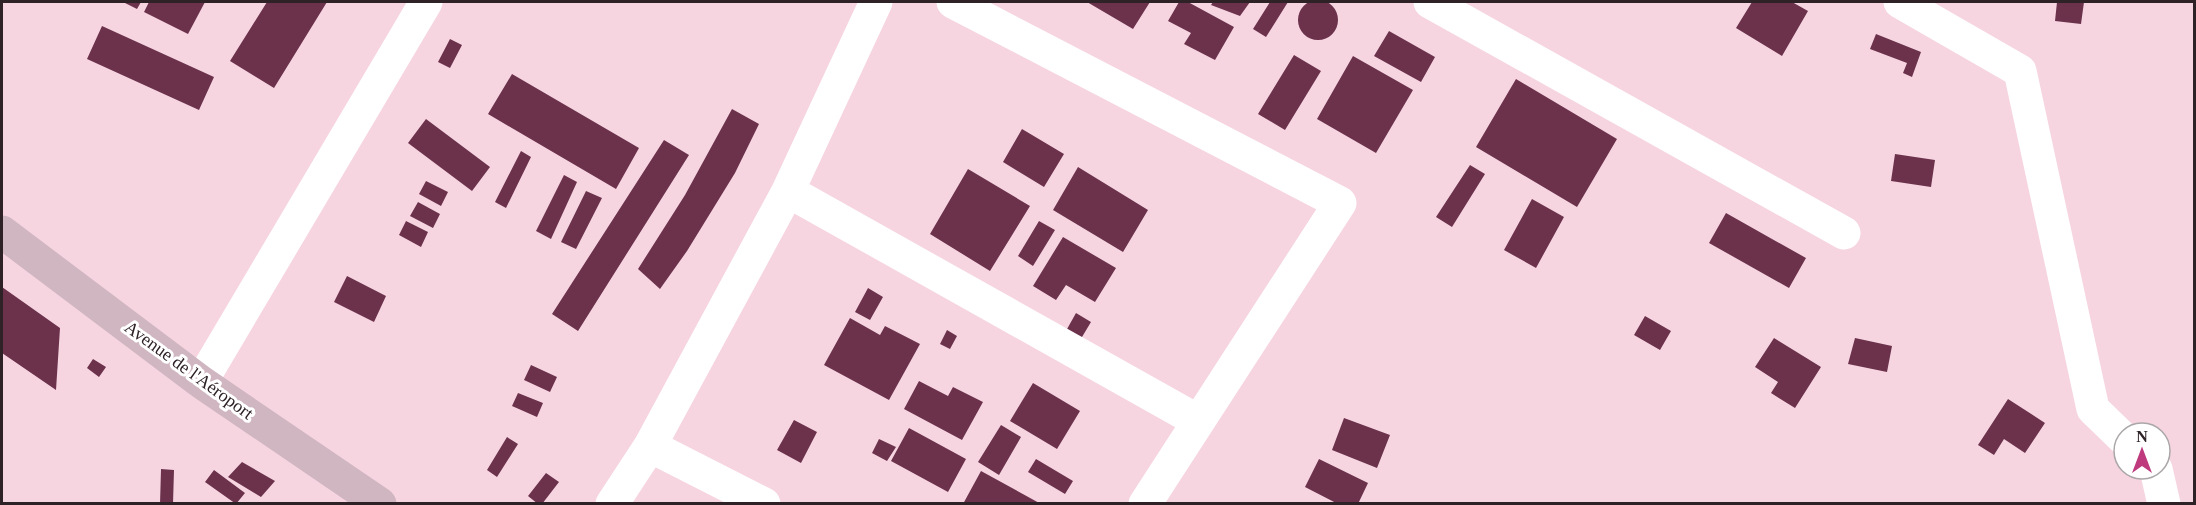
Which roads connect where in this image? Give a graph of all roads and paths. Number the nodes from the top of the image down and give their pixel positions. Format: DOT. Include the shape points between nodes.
graph roads {
  1 [pos="426,2"];
  2 [pos="876,2"];
  3 [pos="953,2"];
  4 [pos="1430,2"];
  5 [pos="1900,2"];
  6 [pos="788,191"];
  7 [pos="2,232"];
  8 [pos="1844,233"];
  9 [pos="201,382"];
  10 [pos="1198,421"];
  11 [pos="2112,427"];
  12 [pos="650,446"];
  13 [pos="2159,481"];
  14 [pos="380,504"];
  15 [pos="612,504"];
  16 [pos="764,504"];
  17 [pos="1145,504"];
  18 [pos="2164,504"];
  1 -- 9 [label="street"];
  2 -- 6 [label="street"];
  3 -- 10 [label="street" via="1340,203"];
  4 -- 8 [label="street"];
  5 -- 11 [label="street" via="2020,71 2093,409"];
  6 -- 10 [label="street"];
  6 -- 12 [label="street"];
  7 -- 9 [label="main road, Avenue de l'Aéroport"];
  9 -- 14 [label="main road, Avenue de l'Aéroport"];
  10 -- 17 [label="street"];
  12 -- 15 [label="street"];
  12 -- 16 [label="street"];
  13 -- 18 [label="street"];
}
